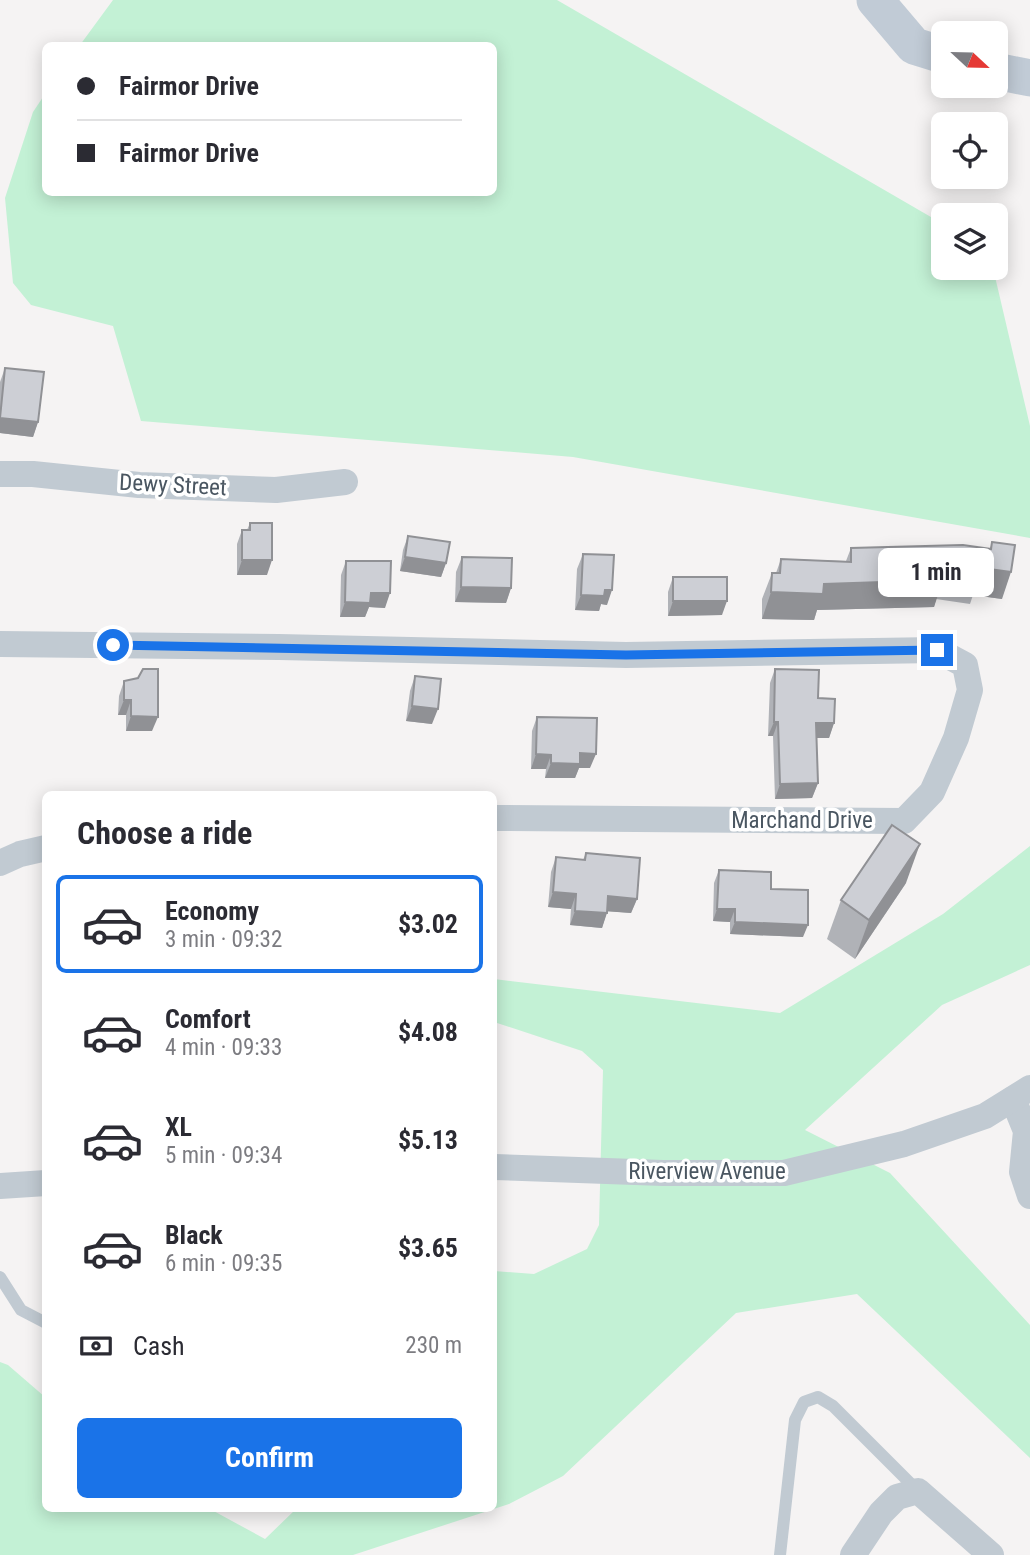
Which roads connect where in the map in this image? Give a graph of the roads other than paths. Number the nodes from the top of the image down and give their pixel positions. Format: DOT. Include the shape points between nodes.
graph roads {
  1 [pos="875,0"];
  2 [pos="931,51"];
  3 [pos="1008,73"];
  4 [pos="1030,78"];
  5 [pos="0,474"];
  6 [pos="345,482"];
  7 [pos="0,644"];
  8 [pos="497,818"];
  9 [pos="42,849"];
  10 [pos="0,863"];
  11 [pos="1022,1093"];
  12 [pos="497,1167"];
  13 [pos="42,1183"];
  14 [pos="0,1186"];
  15 [pos="1030,1196"];
  16 [pos="0,1277"];
  17 [pos="42,1321"];
  18 [pos="918,1491"];
  19 [pos="780,1555"];
  20 [pos="853,1555"];
  21 [pos="992,1555"];
  1 -- 2 [label="street" via="914,46"];
  3 -- 4 [label="street"];
  5 -- 6 [label="street, Dewy Street" via="276,490"];
  7 -- 8 [label="street, Marchand Drive" via="626,655 937,650 965,665 970,690 956,738 932,792 904,821"];
  9 -- 10 [label="street"];
  11 -- 12 [label="street, Riverview Avenue" via="985,1116 904,1144 784,1173"];
  11 -- 15 [label="street" via="1026,1131 1021,1172"];
  13 -- 14 [label="street"];
  16 -- 17 [label="lane" via="21,1310"];
  18 -- 19 [label="lane" via="833,1406 818,1397 804,1402 795,1420"];
  18 -- 20 [label="street" via="897,1497"];
  18 -- 21 [label="street"];
}
